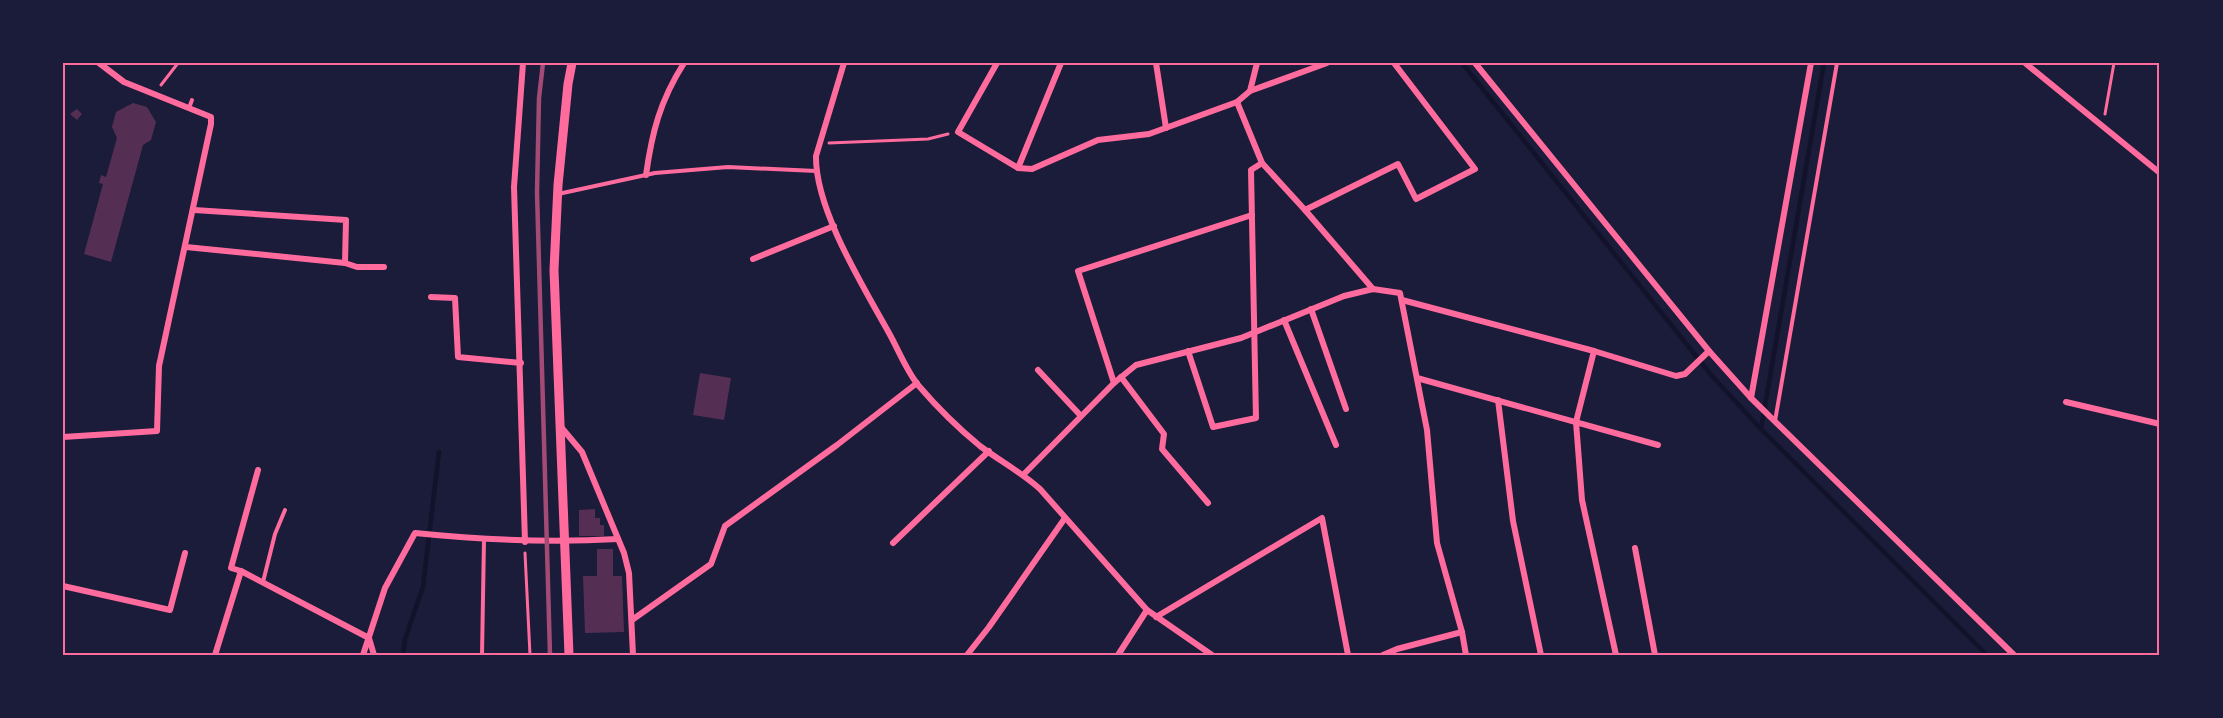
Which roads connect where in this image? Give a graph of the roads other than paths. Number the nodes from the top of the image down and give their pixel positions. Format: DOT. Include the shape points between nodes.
graph roads {
  1 [pos="99,63"];
  2 [pos="524,63"];
  3 [pos="572,63"];
  4 [pos="684,63"];
  5 [pos="843,63"];
  6 [pos="997,63"];
  7 [pos="1061,63"];
  8 [pos="1156,63"];
  9 [pos="1257,63"];
  10 [pos="1328,63"];
  11 [pos="1394,63"];
  12 [pos="1475,63"];
  13 [pos="1811,63"];
  14 [pos="1837,63"];
  15 [pos="2025,63"];
  16 [pos="1250,91"];
  17 [pos="192,100"];
  18 [pos="1237,102"];
  19 [pos="189,108"];
  20 [pos="1166,128"];
  21 [pos="1262,163"];
  22 [pos="1018,168"];
  23 [pos="816,171"];
  24 [pos="2160,173"];
  25 [pos="646,175"];
  26 [pos="558,194"];
  27 [pos="194,210"];
  28 [pos="1305,210"];
  29 [pos="1252,214"];
  30 [pos="834,226"];
  31 [pos="186,247"];
  32 [pos="753,259"];
  33 [pos="345,263"];
  34 [pos="384,267"];
  35 [pos="1373,289"];
  36 [pos="431,297"];
  37 [pos="1402,300"];
  38 [pos="1311,309"];
  39 [pos="1284,320"];
  40 [pos="1253,333"];
  41 [pos="1188,351"];
  42 [pos="1594,351"];
  43 [pos="1709,351"];
  44 [pos="521,363"];
  45 [pos="1038,370"];
  46 [pos="1121,377"];
  47 [pos="1417,378"];
  48 [pos="1114,382"];
  49 [pos="917,383"];
  50 [pos="1751,398"];
  51 [pos="1498,400"];
  52 [pos="2066,402"];
  53 [pos="1346,409"];
  54 [pos="1081,416"];
  55 [pos="1775,421"];
  56 [pos="1576,422"];
  57 [pos="2160,424"];
  58 [pos="561,427"];
  59 [pos="63,437"];
  60 [pos="1336,445"];
  61 [pos="1658,445"];
  62 [pos="989,451"];
  63 [pos="258,470"];
  64 [pos="1024,474"];
  65 [pos="1208,503"];
  66 [pos="285,510"];
  67 [pos="1065,518"];
  68 [pos="618,539"];
  69 [pos="484,540"];
  70 [pos="525,542"];
  71 [pos="565,542"];
  72 [pos="893,543"];
  73 [pos="1635,548"];
  74 [pos="185,552"];
  75 [pos="241,571"];
  76 [pos="263,582"];
  77 [pos="63,586"];
  78 [pos="1146,610"];
  79 [pos="1156,616"];
  80 [pos="632,620"];
  81 [pos="1462,632"];
  82 [pos="369,638"];
  83 [pos="2010,654"];
  84 [pos="215,655"];
  85 [pos="363,655"];
  86 [pos="374,655"];
  87 [pos="482,655"];
  88 [pos="569,655"];
  89 [pos="633,655"];
  90 [pos="968,655"];
  91 [pos="1118,655"];
  92 [pos="1212,655"];
  93 [pos="1348,655"];
  94 [pos="1383,655"];
  95 [pos="1466,655"];
  96 [pos="1541,655"];
  97 [pos="1616,655"];
  98 [pos="1655,655"];
  1 -- 19 [label="street" via="124,82"];
  2 -- 44 [label="street" via="514,187"];
  3 -- 26 [label="street"];
  4 -- 25 [label="street" via="669,86 651,136"];
  5 -- 23 [label="street" via="816,156"];
  6 -- 22 [label="street" via="958,132"];
  7 -- 22 [label="street"];
  8 -- 20 [label="street"];
  9 -- 16 [label="street"];
  10 -- 16 [label="street"];
  11 -- 28 [label="street" via="1474,169 1416,199 1398,164"];
  12 -- 43 [label="street"];
  13 -- 50 [label="street"];
  14 -- 55 [label="lane"];
  15 -- 24 [label="street"];
  16 -- 18 [label="street"];
  17 -- 19 [label="lane"];
  18 -- 20 [label="street"];
  18 -- 21 [label="street"];
  19 -- 27 [label="street" via="211,117"];
  20 -- 22 [label="street" via="1098,140 1032,170"];
  21 -- 28 [label="street"];
  21 -- 29 [label="street" via="1251,170"];
  23 -- 25 [label="lane" via="728,167"];
  23 -- 30 [label="street" via="820,193"];
  25 -- 26 [label="lane"];
  26 -- 58 [label="street" via="554,270"];
  27 -- 31 [label="street"];
  27 -- 33 [label="street" via="346,220"];
  28 -- 35 [label="street"];
  29 -- 40 [label="street"];
  29 -- 48 [label="street" via="1078,271"];
  30 -- 32 [label="street"];
  30 -- 49 [label="street"];
  31 -- 33 [label="street"];
  31 -- 59 [label="street" via="159,366 157,430"];
  33 -- 34 [label="street"];
  35 -- 37 [label="street" via="1400,293"];
  35 -- 38 [label="street"];
  36 -- 44 [label="street" via="455,298 458,357"];
  37 -- 42 [label="street"];
  37 -- 47 [label="street"];
  38 -- 39 [label="street"];
  38 -- 53 [label="street"];
  39 -- 40 [label="street"];
  39 -- 60 [label="street"];
  40 -- 41 [label="street"];
  40 -- 41 [label="street" via="1256,418 1213,427"];
  41 -- 46 [label="street" via="1136,365"];
  42 -- 43 [label="street" via="1676,376 1685,375"];
  42 -- 56 [label="street"];
  43 -- 50 [label="street"];
  44 -- 70 [label="street"];
  45 -- 54 [label="street"];
  46 -- 48 [label="street"];
  46 -- 65 [label="street" via="1164,434 1162,449"];
  47 -- 51 [label="street"];
  47 -- 81 [label="street" via="1427,430 1437,543"];
  48 -- 54 [label="street"];
  49 -- 62 [label="street"];
  49 -- 80 [label="street" via="725,526 711,564"];
  50 -- 55 [label="street"];
  51 -- 56 [label="street"];
  51 -- 96 [label="street" via="1513,521"];
  52 -- 57 [label="street"];
  54 -- 64 [label="street"];
  55 -- 83 [label="street"];
  56 -- 61 [label="street"];
  56 -- 97 [label="street" via="1582,500"];
  58 -- 68 [label="street" via="582,453"];
  58 -- 71 [label="street"];
  62 -- 64 [label="street"];
  62 -- 72 [label="street"];
  63 -- 75 [label="street" via="231,568"];
  64 -- 67 [label="street"];
  66 -- 76 [label="lane" via="274,534"];
  67 -- 78 [label="street"];
  67 -- 90 [label="street"];
  68 -- 71 [label="street"];
  68 -- 80 [label="street" via="629,573"];
  69 -- 70 [label="street"];
  69 -- 82 [label="street" via="415,533 385,588"];
  69 -- 87 [label="lane"];
  70 -- 71 [label="street"];
  71 -- 88 [label="street"];
  73 -- 98 [label="street"];
  74 -- 77 [label="street" via="170,610"];
  75 -- 76 [label="street"];
  75 -- 84 [label="street"];
  76 -- 82 [label="street"];
  78 -- 79 [label="street"];
  78 -- 91 [label="street"];
  79 -- 92 [label="street"];
  79 -- 93 [label="street" via="1322,518"];
  80 -- 89 [label="street"];
  81 -- 94 [label="street"];
  81 -- 95 [label="street"];
  82 -- 85 [label="street"];
  82 -- 86 [label="street"];
}
